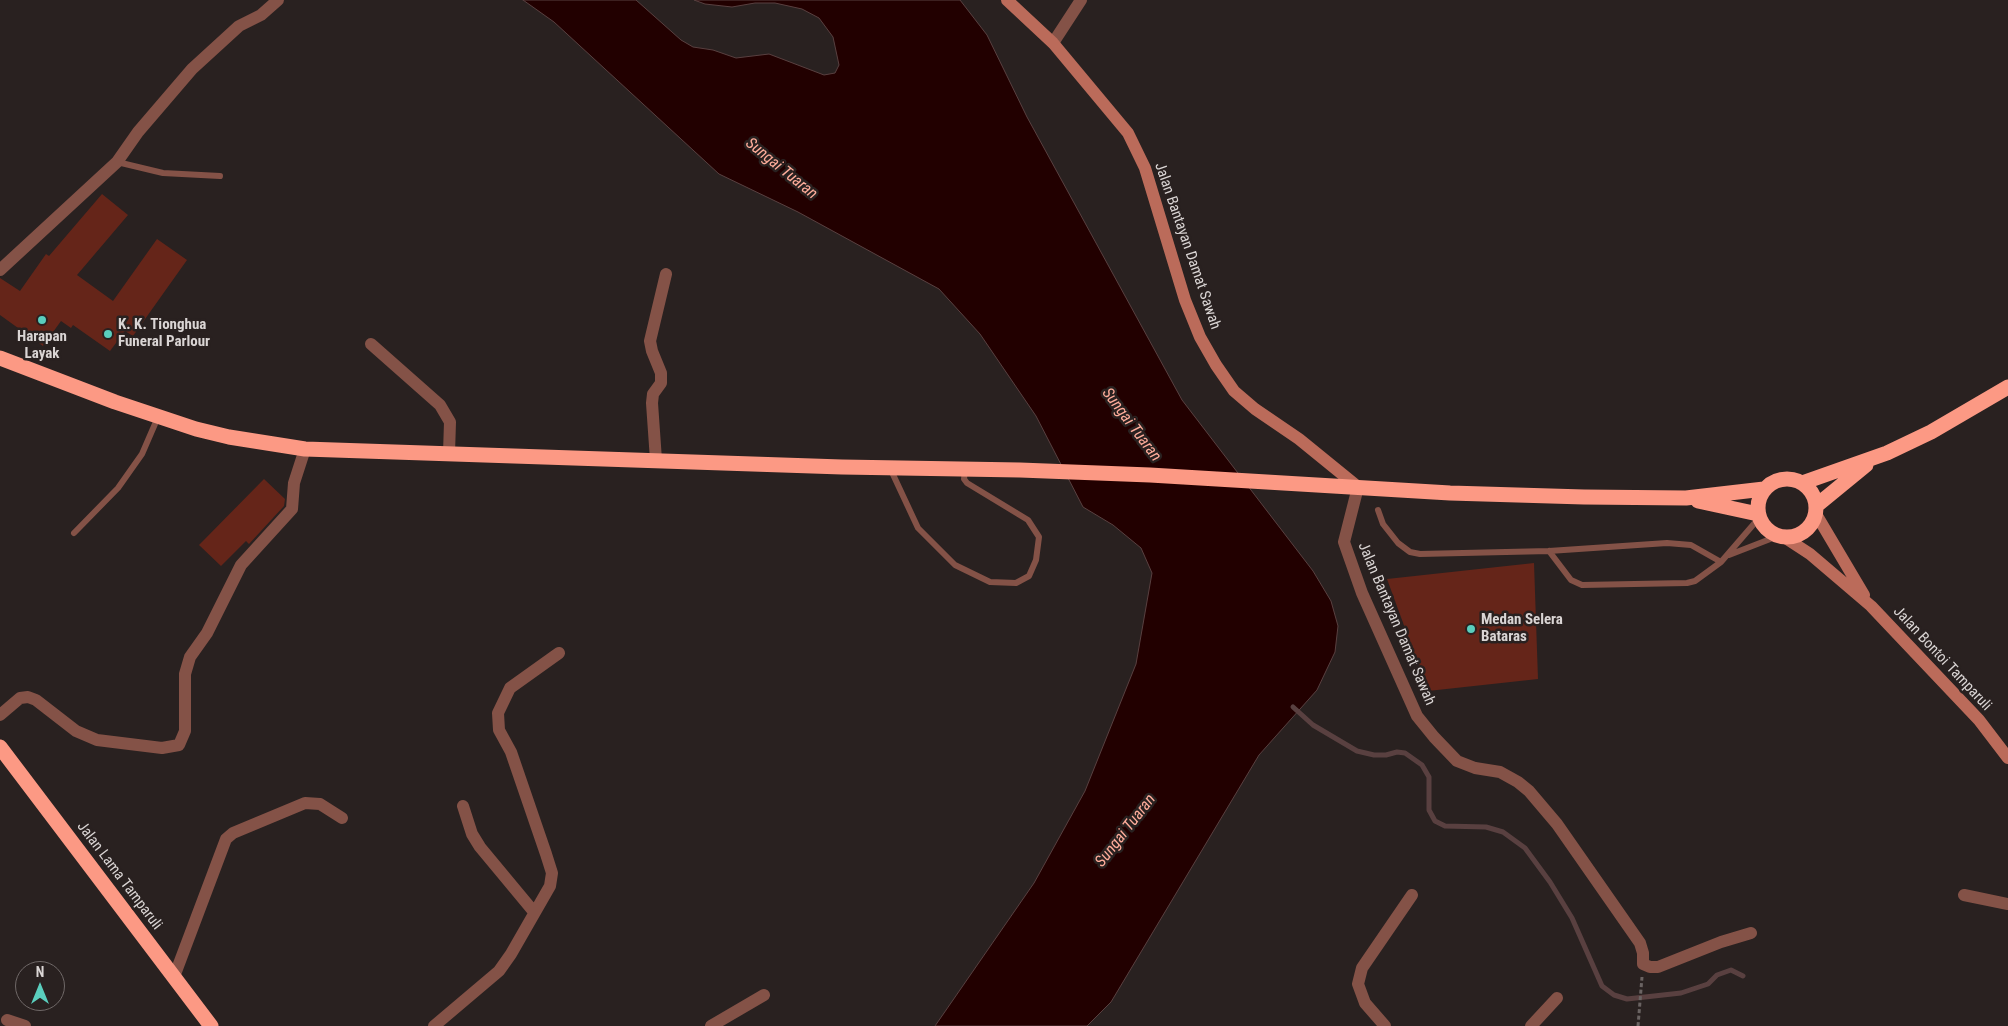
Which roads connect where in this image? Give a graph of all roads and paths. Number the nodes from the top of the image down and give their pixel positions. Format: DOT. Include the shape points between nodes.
graph roads {
  1 [pos="278,0"];
  2 [pos="1006,0"];
  3 [pos="1081,0"];
  4 [pos="1053,43"];
  5 [pos="117,162"];
  6 [pos="220,176"];
  7 [pos="0,270"];
  8 [pos="666,274"];
  9 [pos="371,344"];
  10 [pos="0,358"];
  11 [pos="2008,387"];
  12 [pos="158,417"];
  13 [pos="306,449"];
  14 [pos="449,453"];
  15 [pos="656,460"];
  16 [pos="1873,460"];
  17 [pos="890,467"];
  18 [pos="965,468"];
  19 [pos="1802,482"];
  20 [pos="1358,487"];
  21 [pos="1764,489"];
  22 [pos="1686,498"];
  23 [pos="1378,510"];
  24 [pos="1816,510"];
  25 [pos="1758,516"];
  26 [pos="74,533"];
  27 [pos="1781,537"];
  28 [pos="1549,551"];
  29 [pos="1728,556"];
  30 [pos="1721,562"];
  31 [pos="1871,606"];
  32 [pos="559,653"];
  33 [pos="0,715"];
  34 [pos="0,747"];
  35 [pos="2008,758"];
  36 [pos="463,806"];
  37 [pos="342,818"];
  38 [pos="1412,895"];
  39 [pos="1964,896"];
  40 [pos="2008,904"];
  41 [pos="534,912"];
  42 [pos="1751,933"];
  43 [pos="1643,964"];
  44 [pos="174,977"];
  45 [pos="764,994"];
  46 [pos="1558,998"];
  47 [pos="7,1020"];
  48 [pos="25,1026"];
  49 [pos="211,1026"];
  50 [pos="434,1026"];
  51 [pos="710,1026"];
  52 [pos="1384,1026"];
  53 [pos="1531,1026"];
  54 [pos="1638,1026"];
  1 -- 5 [label="street" via="261,15 239,26 192,69"];
  2 -- 4 [label="street, Jalan Bantayan Damat Sawah"];
  3 -- 4 [label="street"];
  4 -- 20 [label="street, Jalan Bantayan Damat Sawah" via="1128,132 1145,168 1185,300 1216,365 1234,391"];
  5 -- 6 [label="lane" via="163,173"];
  5 -- 7 [label="street"];
  8 -- 15 [label="street" via="650,341 661,373 661,383 653,394 652,403"];
  9 -- 14 [label="street" via="440,405 450,422"];
  10 -- 12 [label="highway"];
  11 -- 16 [label="highway" via="1931,432"];
  12 -- 13 [label="highway" via="229,437"];
  12 -- 26 [label="lane" via="142,454 118,488"];
  13 -- 14 [label="highway"];
  13 -- 33 [label="street" via="294,483 292,509 241,565 208,633 190,657 185,674 185,731 178,745 162,748 97,740 76,732 28,697 20,698"];
  14 -- 15 [label="highway"];
  15 -- 17 [label="highway"];
  16 -- 19 [label="highway"];
  16 -- 24 [label="highway"];
  17 -- 18 [label="highway"];
  17 -- 18 [label="lane" via="918,528 955,565 990,582 1016,584 1029,576 1036,560 1039,537 1028,520 967,483"];
  18 -- 20 [label="highway"];
  19 -- 21 [label="highway" via="1782,478"];
  19 -- 24 [label="highway" via="1812,492"];
  20 -- 22 [label="highway"];
  20 -- 43 [label="street, Jalan Bantayan Damat Sawah" via="1344,542 1362,593 1417,716 1457,761 1500,772 1529,791 1557,824 1640,943"];
  21 -- 22 [label="highway"];
  21 -- 25 [label="highway" via="1757,505"];
  22 -- 25 [label="highway"];
  23 -- 28 [label="lane" via="1383,524 1410,552"];
  24 -- 27 [label="highway" via="1811,525 1802,533"];
  24 -- 31 [label="street, Jalan Bontoi Tamparuli"];
  25 -- 27 [label="highway" via="1763,526"];
  25 -- 29 [label="lane"];
  27 -- 29 [label="lane"];
  27 -- 31 [label="street, Jalan Bontoi Tamparuli" via="1810,554"];
  28 -- 30 [label="lane" via="1667,542 1691,546"];
  28 -- 30 [label="lane" via="1571,580 1582,585 1687,584"];
  29 -- 30 [label="lane"];
  31 -- 35 [label="street, Jalan Bontoi Tamparuli" via="1978,720"];
  32 -- 41 [label="street" via="510,688 498,713 499,730 511,752 552,873 550,886"];
  34 -- 44 [label="highway, Jalan Lama Tamparuli"];
  36 -- 41 [label="street" via="480,847"];
  37 -- 44 [label="street" via="320,804 305,803 233,833 226,839"];
  38 -- 52 [label="street" via="1362,968 1358,984 1365,1003"];
  39 -- 40 [label="street"];
  41 -- 50 [label="street" via="512,954 499,971"];
  42 -- 43 [label="street" via="1658,967 1650,968"];
  43 -- 54 [label="path"];
  44 -- 49 [label="highway, Jalan Lama Tamparuli"];
  45 -- 51 [label="street"];
  46 -- 53 [label="street"];
  47 -- 48 [label="street"];
}
